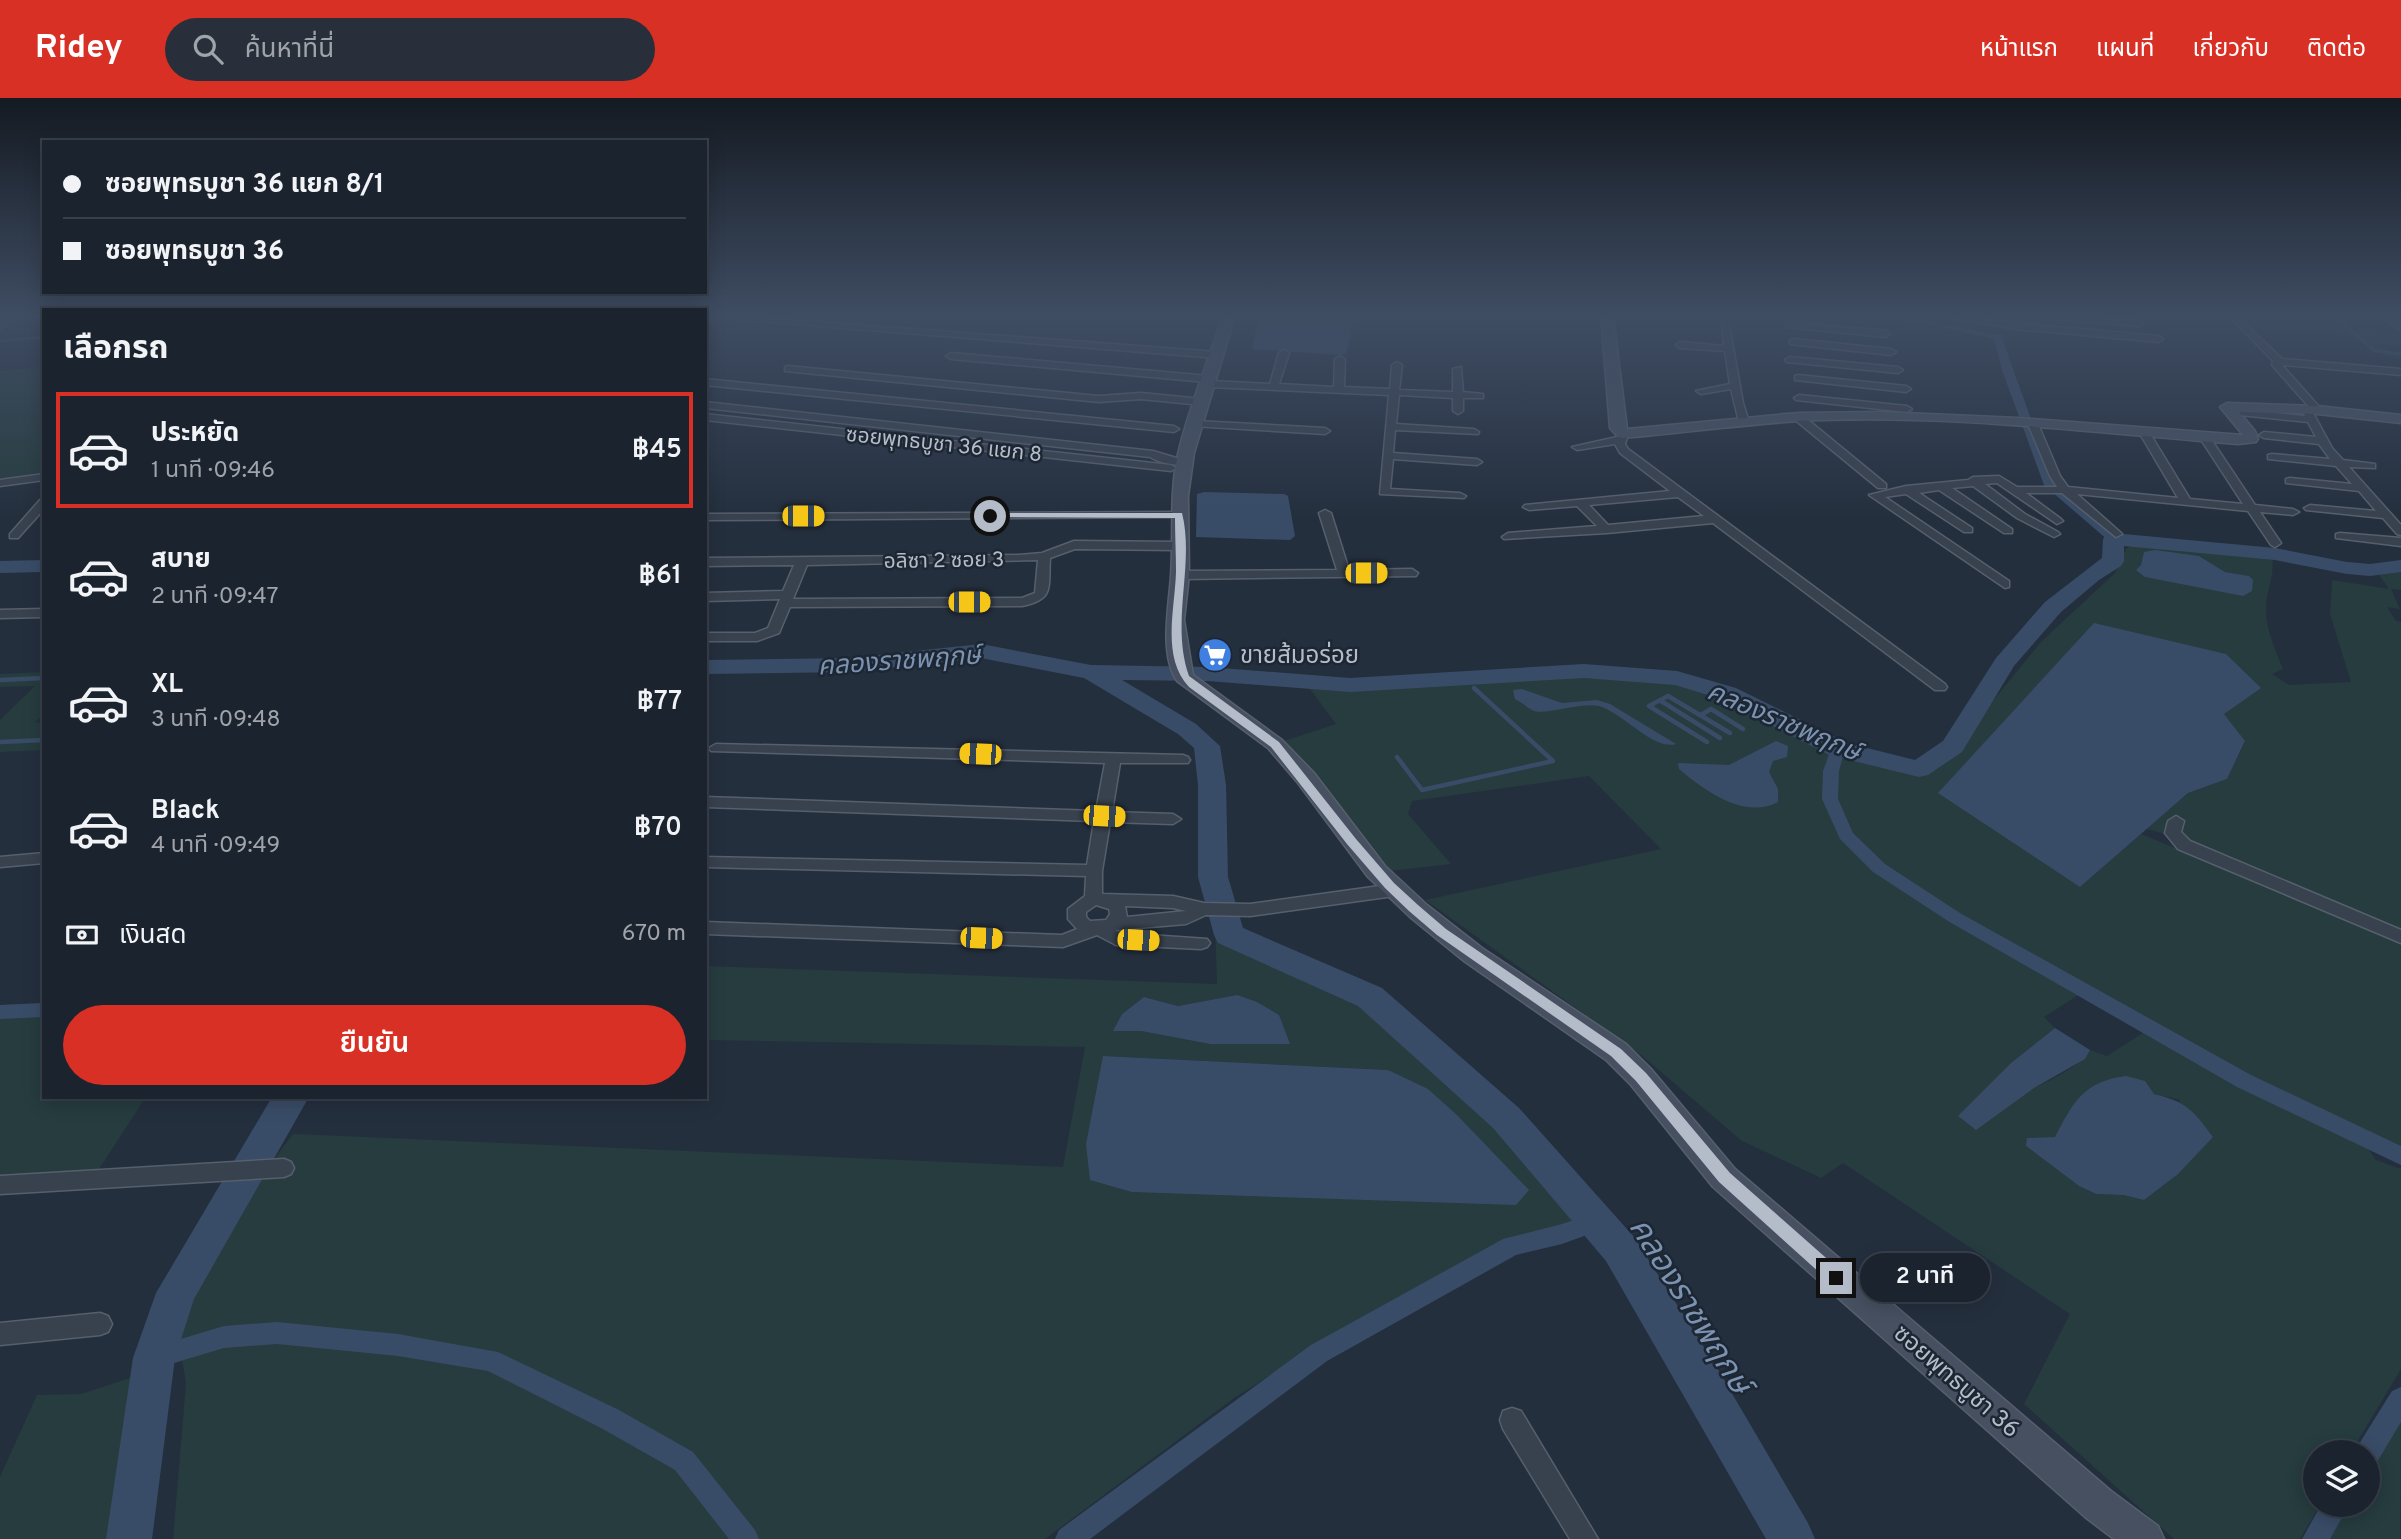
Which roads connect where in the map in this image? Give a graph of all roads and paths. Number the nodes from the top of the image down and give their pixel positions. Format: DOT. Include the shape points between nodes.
graph roads {
  1 [pos="707,383"];
  2 [pos="938,383"];
  3 [pos="1208,383"];
  4 [pos="1238,383"];
  5 [pos="1339,383"];
  6 [pos="1395,383"];
  7 [pos="1457,383"];
  8 [pos="1613,383"];
  9 [pos="1735,383"];
  10 [pos="1850,383"];
  11 [pos="2290,383"];
  12 [pos="1858,384"];
  13 [pos="1274,386"];
  14 [pos="1735,387"];
  15 [pos="1339,389"];
  16 [pos="1906,389"];
  17 [pos="1701,391"];
  18 [pos="1394,392"];
  19 [pos="1456,394"];
  20 [pos="1480,396"];
  21 [pos="1799,398"];
  22 [pos="1202,402"];
  23 [pos="707,405"];
  24 [pos="1907,409"];
  25 [pos="1871,410"];
  26 [pos="1458,411"];
  27 [pos="2313,413"];
  28 [pos="2243,414"];
  29 [pos="707,417"];
  30 [pos="1798,417"];
  31 [pos="2401,419"];
  32 [pos="1744,422"];
  33 [pos="1196,424"];
  34 [pos="2033,424"];
  35 [pos="1392,427"];
  36 [pos="1039,428"];
  37 [pos="1174,429"];
  38 [pos="1325,431"];
  39 [pos="1474,432"];
  40 [pos="2144,432"];
  41 [pos="2264,435"];
  42 [pos="1622,437"];
  43 [pos="2205,438"];
  44 [pos="2322,441"];
  45 [pos="1577,447"];
  46 [pos="1388,456"];
  47 [pos="2272,457"];
  48 [pos="1185,461"];
  49 [pos="1477,462"];
  50 [pos="2339,464"];
  51 [pos="2371,466"];
  52 [pos="42,477"];
  53 [pos="1973,480"];
  54 [pos="2290,481"];
  55 [pos="0,483"];
  56 [pos="1939,485"];
  57 [pos="1882,486"];
  58 [pos="2360,488"];
  59 [pos="1906,489"];
  60 [pos="2016,489"];
  61 [pos="2058,490"];
  62 [pos="1680,493"];
  63 [pos="1460,496"];
  64 [pos="2185,500"];
  65 [pos="1580,502"];
  66 [pos="42,504"];
  67 [pos="1530,507"];
  68 [pos="2251,507"];
  69 [pos="2310,508"];
  70 [pos="2293,512"];
  71 [pos="1325,513"];
  72 [pos="1179,515"];
  73 [pos="2385,515"];
  74 [pos="707,517"];
  75 [pos="1715,519"];
  76 [pos="2057,521"];
  77 [pos="1607,530"];
  78 [pos="1968,530"];
  79 [pos="2008,531"];
  80 [pos="2401,532"];
  81 [pos="2054,534"];
  82 [pos="2116,534"];
  83 [pos="14,536"];
  84 [pos="2340,536"];
  85 [pos="1508,537"];
  86 [pos="2401,542"];
  87 [pos="2275,543"];
  88 [pos="1181,546"];
  89 [pos="1044,556"];
  90 [pos="802,561"];
  91 [pos="707,562"];
  92 [pos="1344,573"];
  93 [pos="1412,573"];
  94 [pos="1180,575"];
  95 [pos="2005,584"];
  96 [pos="707,597"];
  97 [pos="786,599"];
  98 [pos="42,613"];
  99 [pos="0,614"];
  100 [pos="707,637"];
  101 [pos="1182,671"];
  102 [pos="1940,687"];
  103 [pos="716,748"];
  104 [pos="1112,758"];
  105 [pos="1183,760"];
  106 [pos="707,802"];
  107 [pos="1104,816"];
  108 [pos="1173,819"];
  109 [pos="2176,821"];
  110 [pos="42,858"];
  111 [pos="0,862"];
  112 [pos="707,862"];
  113 [pos="1094,871"];
  114 [pos="1394,890"];
  115 [pos="1100,900"];
  116 [pos="1208,909"];
  117 [pos="1106,926"];
  118 [pos="707,928"];
  119 [pos="2401,937"];
  120 [pos="1201,943"];
  121 [pos="284,1167"];
  122 [pos="0,1185"];
  123 [pos="100,1324"];
  124 [pos="0,1334"];
  125 [pos="1512,1420"];
  126 [pos="1585,1539"];
  127 [pos="2145,1539"];
  1 -- 36 [label="street"];
  2 -- 22 [label="street" via="1103,399"];
  3 -- 22 [label="street, ซอยพุทธบูชา 36"];
  4 -- 13 [label="street"];
  5 -- 15 [label="street"];
  6 -- 18 [label="street"];
  7 -- 19 [label="street"];
  8 -- 42 [label="street"];
  9 -- 14 [label="street"];
  10 -- 12 [label="street"];
  11 -- 27 [label="street"];
  12 -- 16 [label="street"];
  12 -- 25 [label="street"];
  13 -- 15 [label="street"];
  14 -- 17 [label="street"];
  14 -- 32 [label="street"];
  15 -- 18 [label="street"];
  18 -- 19 [label="street"];
  18 -- 35 [label="street"];
  19 -- 20 [label="street"];
  19 -- 26 [label="street"];
  21 -- 25 [label="street"];
  22 -- 33 [label="street, ซอยพุทธบูชา 36"];
  23 -- 36 [label="street"];
  24 -- 25 [label="street"];
  25 -- 30 [label="street"];
  25 -- 34 [label="street"];
  27 -- 28 [label="street"];
  27 -- 31 [label="street"];
  27 -- 43 [label="street" via="2227,407 2251,439"];
  27 -- 44 [label="street"];
  29 -- 48 [label="street, ซอยพุทธบูชา 36 แยก 8"];
  30 -- 32 [label="street"];
  30 -- 57 [label="street"];
  32 -- 42 [label="street"];
  33 -- 38 [label="street"];
  33 -- 48 [label="street, ซอยพุทธบูชา 36"];
  34 -- 40 [label="street"];
  34 -- 61 [label="street"];
  35 -- 39 [label="street"];
  35 -- 46 [label="street"];
  36 -- 37 [label="street"];
  36 -- 48 [label="street"];
  40 -- 43 [label="street"];
  40 -- 64 [label="street"];
  41 -- 44 [label="street"];
  42 -- 45 [label="street"];
  42 -- 62 [label="street" via="1624,450"];
  43 -- 68 [label="street"];
  44 -- 50 [label="street"];
  46 -- 49 [label="street"];
  46 -- 63 [label="street" via="1384,492"];
  47 -- 50 [label="street"];
  48 -- 72 [label="street, ซอยพุทธบูชา 36"];
  50 -- 51 [label="street"];
  50 -- 58 [label="street"];
  52 -- 55 [label="street"];
  53 -- 56 [label="street"];
  53 -- 60 [label="street" via="1999,478"];
  53 -- 81 [label="street"];
  54 -- 58 [label="street"];
  56 -- 59 [label="street"];
  56 -- 79 [label="street"];
  58 -- 73 [label="street"];
  59 -- 78 [label="street"];
  59 -- 95 [label="street" via="1875,495"];
  60 -- 61 [label="street"];
  60 -- 76 [label="street"];
  61 -- 64 [label="street"];
  61 -- 82 [label="street"];
  62 -- 65 [label="street"];
  62 -- 75 [label="street"];
  64 -- 68 [label="street"];
  65 -- 67 [label="street"];
  65 -- 77 [label="street"];
  66 -- 83 [label="street"];
  68 -- 70 [label="street"];
  68 -- 87 [label="street"];
  69 -- 73 [label="street"];
  71 -- 92 [label="street"];
  72 -- 74 [label="street"];
  72 -- 88 [label="street, ซอยพุทธบูชา 36"];
  73 -- 80 [label="street"];
  75 -- 77 [label="street"];
  75 -- 102 [label="street"];
  77 -- 85 [label="street"];
  84 -- 86 [label="street"];
  88 -- 89 [label="street, อลิซา 2 ซอย 3" via="1074,545"];
  88 -- 94 [label="street, ซอยพุทธบูชา 36"];
  89 -- 90 [label="street, อลิซา 2 ซอย 3"];
  89 -- 97 [label="street" via="1041,594 1022,602"];
  90 -- 91 [label="street, อลิซา 2 ซอย 3"];
  90 -- 97 [label="street"];
  92 -- 93 [label="street"];
  92 -- 94 [label="street"];
  94 -- 101 [label="street, ซอยพุทธบูชา 36" via="1175,620"];
  96 -- 97 [label="street"];
  97 -- 100 [label="street" via="774,630 767,634"];
  98 -- 99 [label="street"];
  101 -- 114 [label="street, ซอยพุทธบูชา 36" via="1192,685 1275,744"];
  103 -- 104 [label="street"];
  104 -- 105 [label="street"];
  104 -- 107 [label="street"];
  106 -- 107 [label="street"];
  107 -- 108 [label="street"];
  107 -- 113 [label="street"];
  109 -- 119 [label="street" via="2174,833 2184,845"];
  110 -- 111 [label="street"];
  112 -- 113 [label="street"];
  113 -- 115 [label="street"];
  114 -- 116 [label="street" via="1250,910"];
  114 -- 127 [label="street, ซอยพุทธบูชา 36" via="1441,932 1616,1052 1724,1178 2088,1495"];
  115 -- 116 [label="street" via="1173,902"];
  115 -- 117 [label="street" via="1119,910"];
  115 -- 117 [label="street" via="1081,905 1077,919 1086,927"];
  116 -- 117 [label="street" via="1186,918"];
  117 -- 118 [label="street" via="1063,941"];
  117 -- 120 [label="street" via="1116,939"];
  121 -- 122 [label="street"];
  123 -- 124 [label="street"];
  125 -- 126 [label="street"];
}
